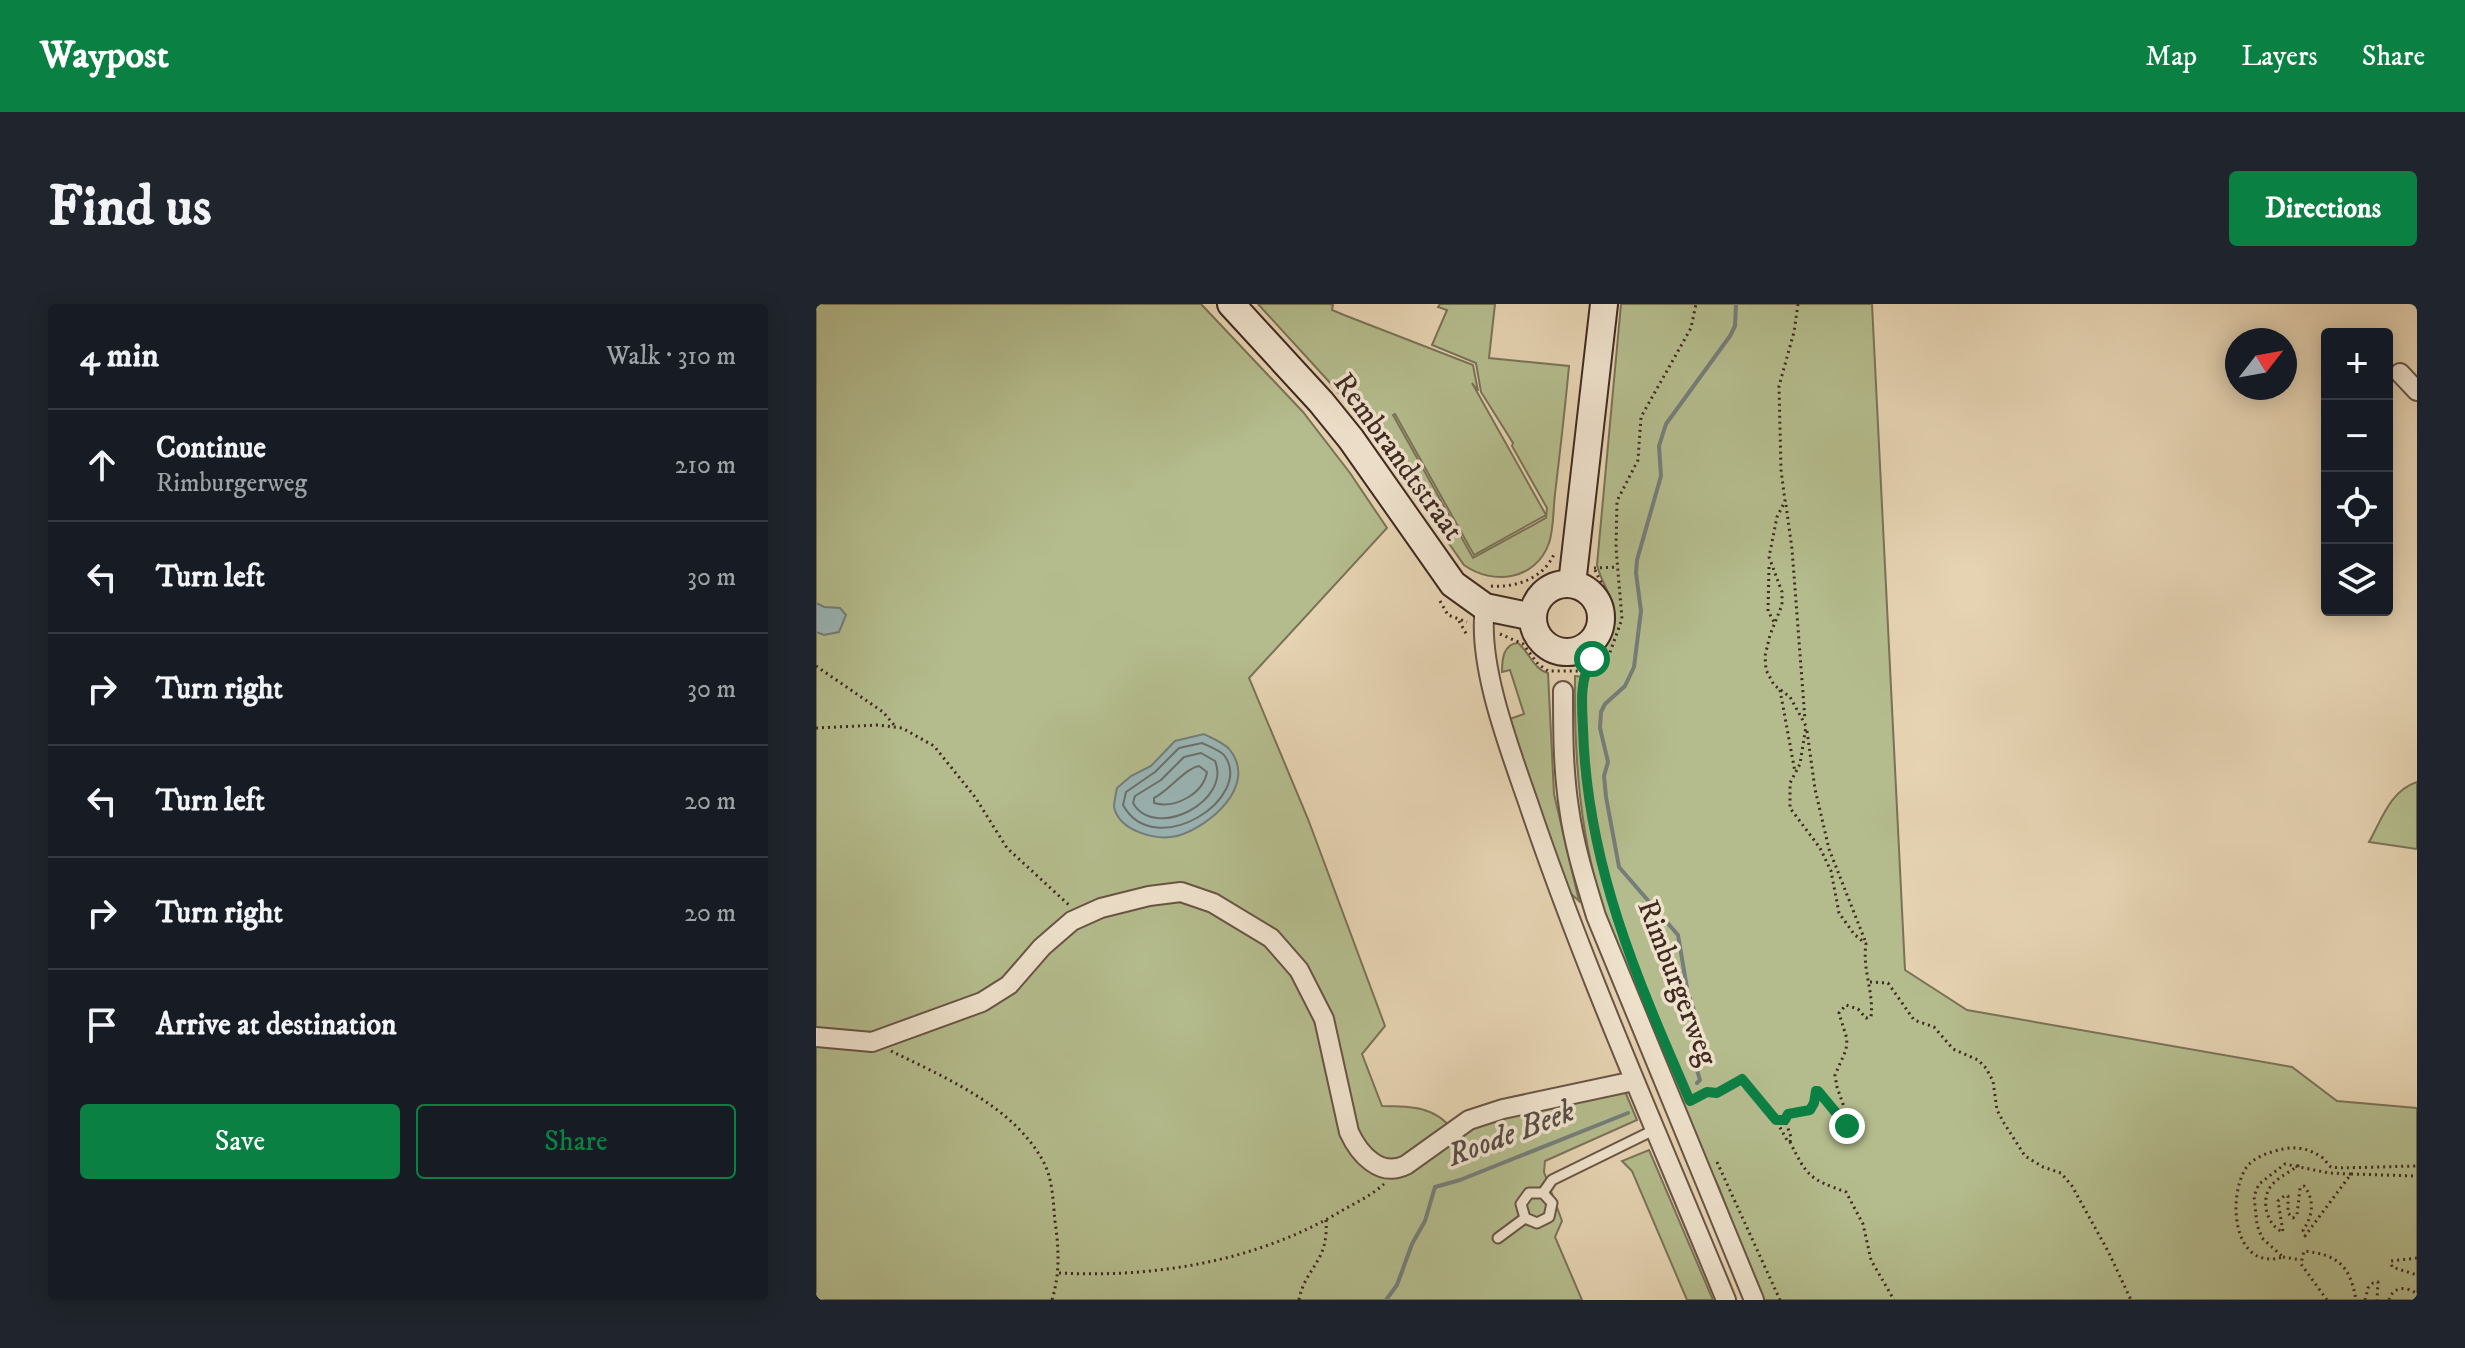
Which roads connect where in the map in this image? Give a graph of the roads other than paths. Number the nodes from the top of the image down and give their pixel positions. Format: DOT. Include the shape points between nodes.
graph roads {
  1 [pos="1231,304"];
  2 [pos="1604,304"];
  3 [pos="2400,373"];
  4 [pos="2417,391"];
  5 [pos="1572,584"];
  6 [pos="1485,607"];
  7 [pos="1533,617"];
  8 [pos="1563,691"];
  9 [pos="816,1037"];
  10 [pos="1634,1081"];
  11 [pos="1656,1129"];
  12 [pos="1543,1193"];
  13 [pos="1525,1218"];
  14 [pos="1498,1238"];
  15 [pos="1726,1300"];
  16 [pos="1754,1300"];
  1 -- 6 [label="street, Rembrandtstraat" via="1351,439 1453,584"];
  2 -- 5 [label="street"];
  3 -- 4 [label="street"];
  5 -- 7 [label="street" via="1545,592"];
  5 -- 7 [label="street" via="1592,595 1600,609 1598,633 1587,645 1556,650 1537,633"];
  6 -- 7 [label="street, Rembrandtstraat"];
  6 -- 10 [label="street" via="1482,628 1504,733"];
  8 -- 16 [label="street, Rimburgerweg" via="1569,810 1596,916"];
  9 -- 10 [label="street" via="872,1042 982,1002 1009,985 1072,921 1113,905 1181,892 1213,903 1271,938 1299,970 1324,1019 1349,1132 1356,1148 1386,1169 1397,1169 1469,1120"];
  10 -- 11 [label="street"];
  11 -- 12 [label="lane" via="1552,1180"];
  11 -- 15 [label="street"];
  12 -- 13 [label="lane" via="1529,1193 1521,1204"];
  12 -- 13 [label="lane" via="1552,1203 1549,1217 1537,1223"];
  13 -- 14 [label="lane"];
}
